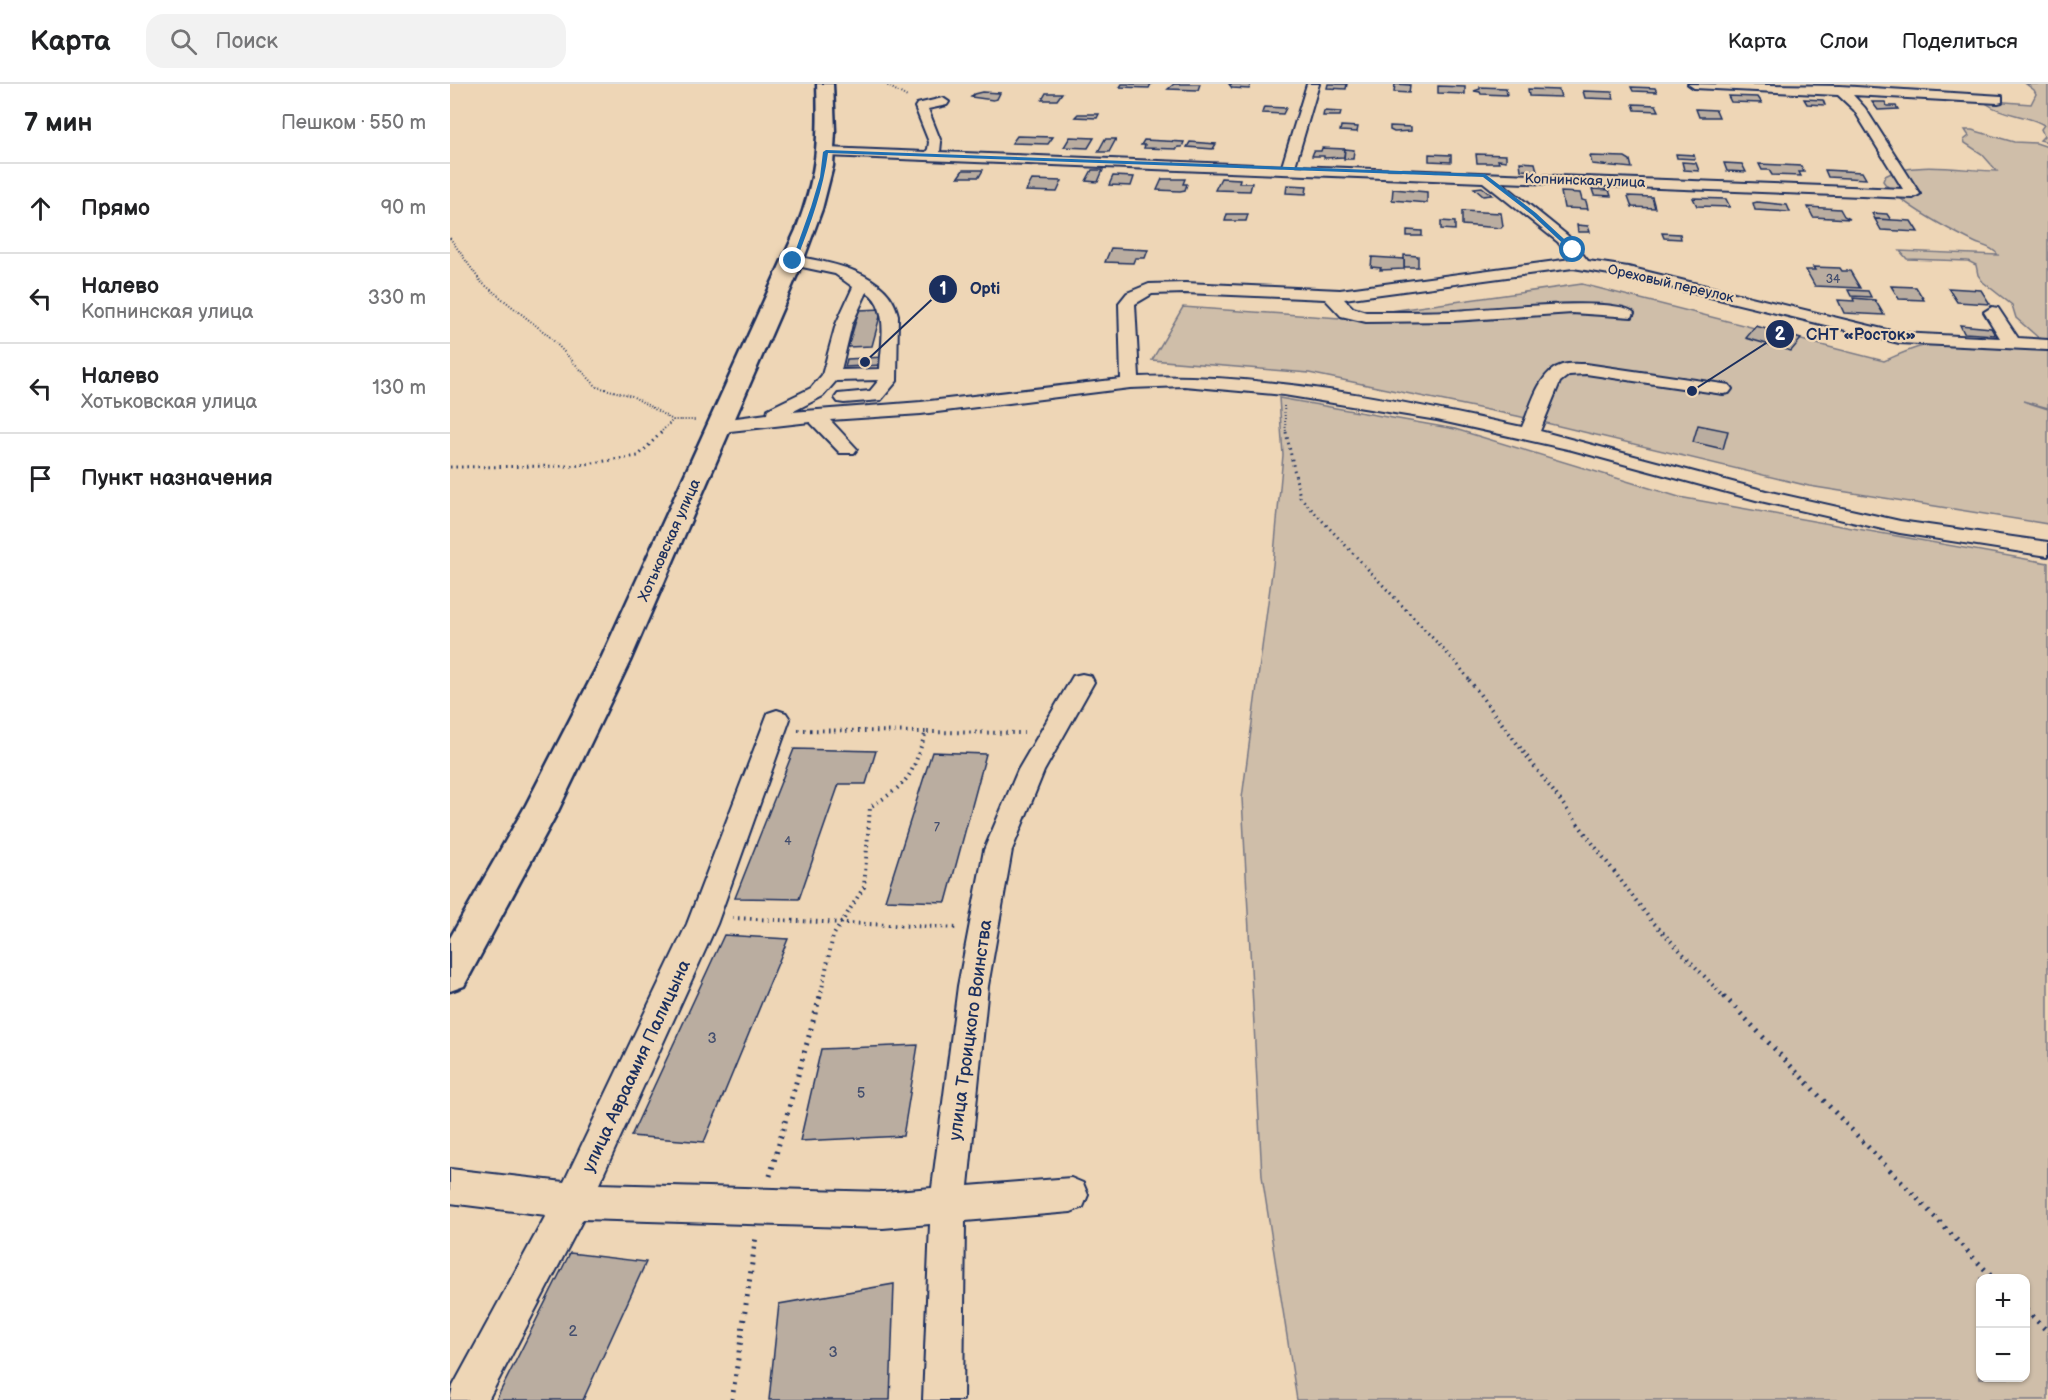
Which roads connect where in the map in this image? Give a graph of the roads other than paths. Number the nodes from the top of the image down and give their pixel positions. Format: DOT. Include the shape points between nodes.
graph roads {
  1 [pos="825,84"];
  2 [pos="1313,84"];
  3 [pos="1694,84"];
  4 [pos="1840,90"];
  5 [pos="1998,99"];
  6 [pos="943,102"];
  7 [pos="826,152"];
  8 [pos="930,155"];
  9 [pos="1288,168"];
  10 [pos="1485,176"];
  11 [pos="793,261"];
  12 [pos="1582,264"];
  13 [pos="858,279"];
  14 [pos="1330,295"];
  15 [pos="1992,312"];
  16 [pos="1626,313"];
  17 [pos="2012,343"];
  18 [pos="2048,345"];
  19 [pos="888,374"];
  20 [pos="831,376"];
  21 [pos="1130,383"];
  22 [pos="1724,389"];
  23 [pos="802,400"];
  24 [pos="815,416"];
  25 [pos="752,422"];
  26 [pos="721,426"];
  27 [pos="1529,434"];
  28 [pos="847,449"];
  29 [pos="2048,549"];
  30 [pos="1082,682"];
  31 [pos="775,724"];
  32 [pos="450,974"];
  33 [pos="450,1186"];
  34 [pos="1071,1195"];
  35 [pos="573,1201"];
  36 [pos="948,1205"];
  37 [pos="467,1400"];
  38 [pos="943,1400"];
  1 -- 7 [label="main road, Хотьковская улица"];
  2 -- 9 [label="street"];
  3 -- 4 [label="street"];
  4 -- 5 [label="street"];
  4 -- 10 [label="street, Копнинская улица" via="1859,108 1913,194"];
  6 -- 8 [label="street" via="921,107 936,147"];
  7 -- 8 [label="street, Копнинская улица"];
  7 -- 11 [label="main road, Хотьковская улица" via="814,207"];
  8 -- 9 [label="street, Копнинская улица"];
  9 -- 10 [label="street, Копнинская улица"];
  10 -- 12 [label="street" via="1563,239"];
  11 -- 13 [label="street" via="834,268"];
  11 -- 26 [label="main road, Хотьковская улица"];
  12 -- 14 [label="street, Ореховый переулок"];
  12 -- 17 [label="street, Ореховый переулок" via="1899,338"];
  13 -- 19 [label="street" via="888,305"];
  13 -- 20 [label="street" via="861,286 844,324"];
  14 -- 16 [label="street" via="1347,312 1366,317 1572,308"];
  14 -- 21 [label="street, Ореховый переулок" via="1166,287 1133,296 1127,313"];
  15 -- 17 [label="street"];
  17 -- 18 [label="street, Ореховый переулок"];
  19 -- 20 [label="street"];
  19 -- 23 [label="street" via="883,389 875,396"];
  20 -- 23 [label="street" via="817,392"];
  21 -- 24 [label="street" via="932,407"];
  21 -- 27 [label="street" via="1184,381 1284,390 1437,414"];
  22 -- 27 [label="street" via="1586,369 1566,370 1552,379"];
  23 -- 25 [label="street"];
  24 -- 25 [label="street"];
  24 -- 28 [label="street"];
  25 -- 26 [label="street"];
  26 -- 32 [label="main road, Хотьковская улица" via="615,661 557,778"];
  27 -- 29 [label="street" via="1763,496 1900,527"];
  30 -- 36 [label="street, улица Троицкого Воинства" via="1031,770 998,850 973,986"];
  31 -- 35 [label="street, улица Авраамия Палицына" via="704,917"];
  33 -- 35 [label="street"];
  34 -- 36 [label="street"];
  35 -- 36 [label="street" via="884,1210"];
  35 -- 37 [label="street, улица Авраамия Палицына"];
  36 -- 38 [label="street, улица Троицкого Воинства"];
}
